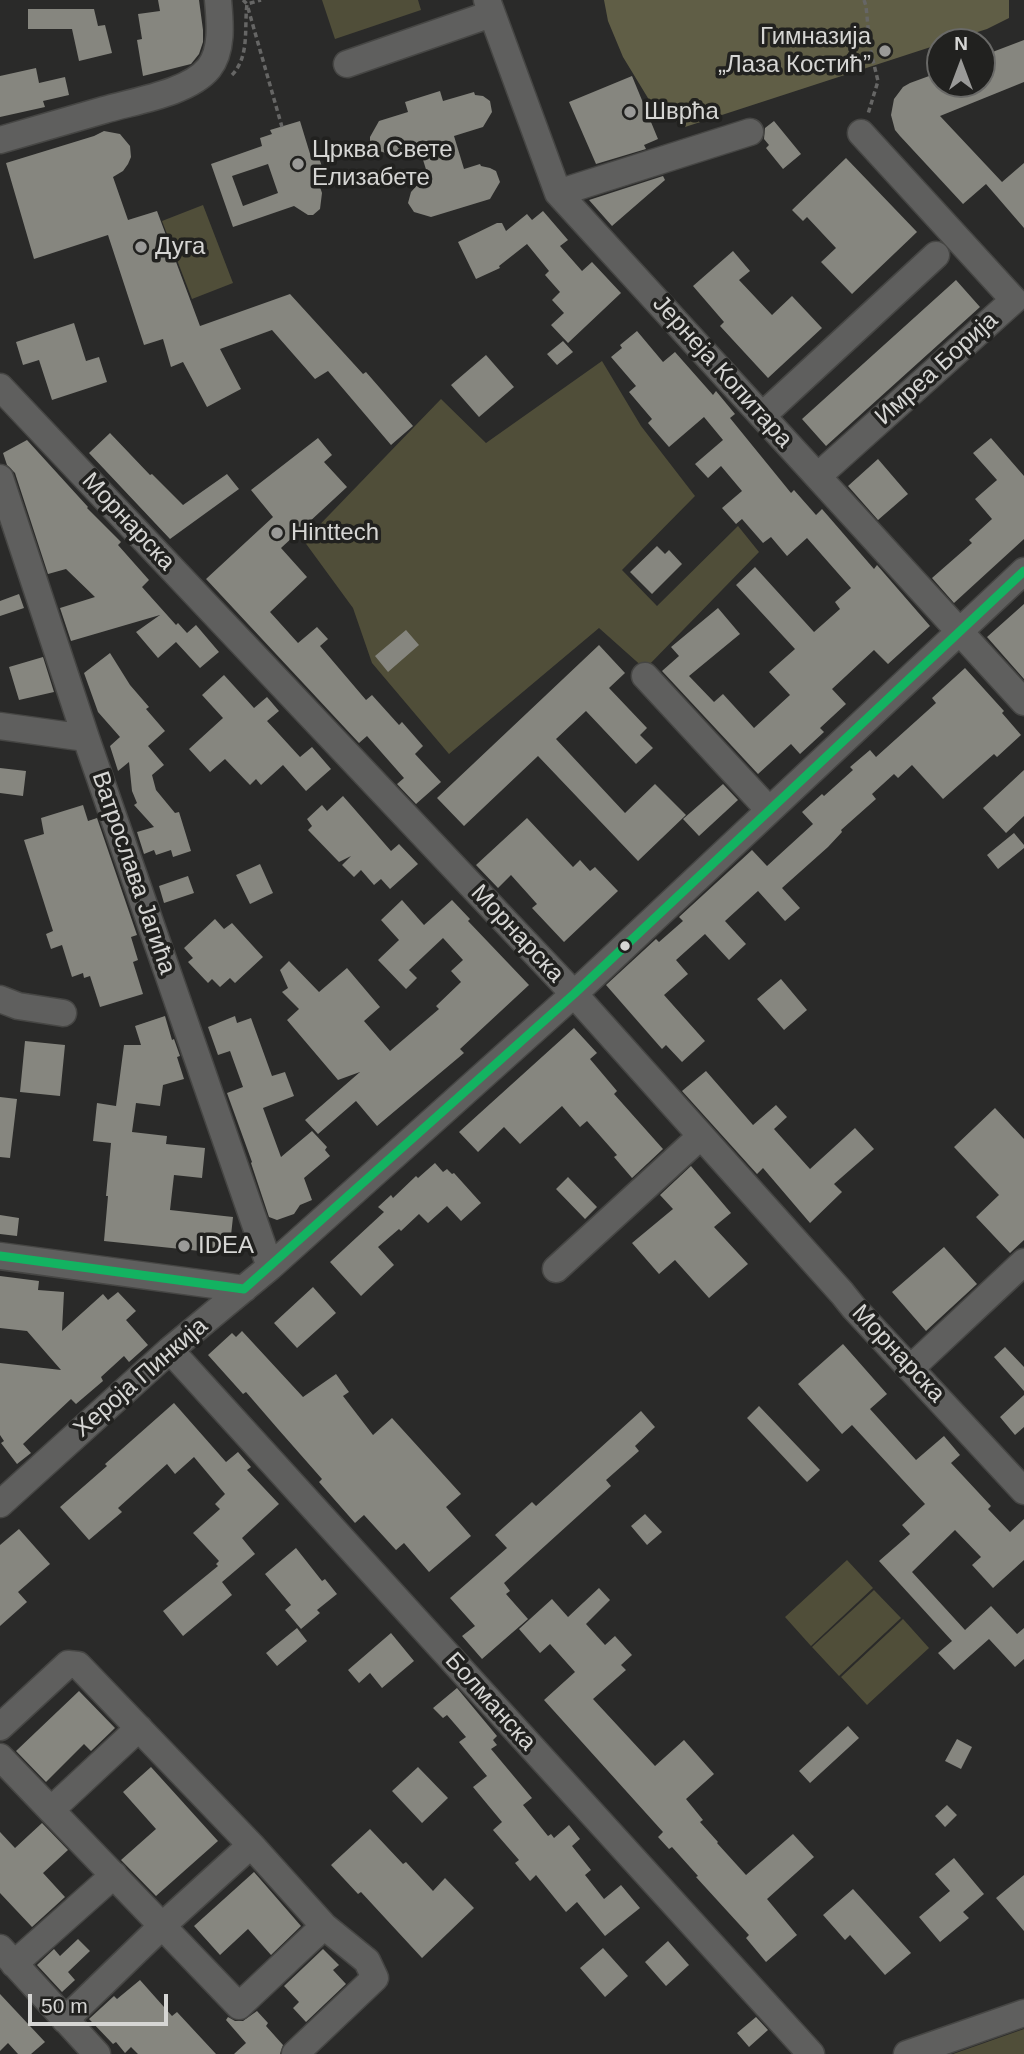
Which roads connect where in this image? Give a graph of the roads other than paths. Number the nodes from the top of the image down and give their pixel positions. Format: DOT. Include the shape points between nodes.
graph roads {
  1 [pos="218,0"];
  2 [pos="489,7"];
  3 [pos="347,64"];
  4 [pos="750,132"];
  5 [pos="861,133"];
  6 [pos="0,141"];
  7 [pos="558,194"];
  8 [pos="936,255"];
  9 [pos="0,387"];
  10 [pos="762,415"];
  11 [pos="818,476"];
  12 [pos="0,478"];
  13 [pos="1024,571"];
  14 [pos="959,631"];
  15 [pos="645,676"];
  16 [pos="1024,702"];
  17 [pos="0,726"];
  18 [pos="86,738"];
  19 [pos="769,810"];
  20 [pos="574,994"];
  21 [pos="0,999"];
  22 [pos="63,1013"];
  23 [pos="701,1136"];
  24 [pos="0,1256"];
  25 [pos="1024,1262"];
  26 [pos="270,1267"];
  27 [pos="556,1269"];
  28 [pos="244,1289"];
  29 [pos="170,1350"];
  30 [pos="911,1368"];
  31 [pos="1024,1491"];
  32 [pos="0,1504"];
  33 [pos="0,1727"];
  34 [pos="139,1728"];
  35 [pos="0,1757"];
  36 [pos="51,1810"];
  37 [pos="251,1845"];
  38 [pos="114,1875"];
  39 [pos="162,1926"];
  40 [pos="324,1926"];
  41 [pos="7,1956"];
  42 [pos="1024,2013"];
  43 [pos="65,2020"];
  44 [pos="97,2054"];
  45 [pos="295,2054"];
  46 [pos="811,2054"];
  47 [pos="907,2054"];
  1 -- 6 [label="street" via="216,55 198,78 157,95"];
  2 -- 3 [label="street"];
  2 -- 7 [label="street, Јернеја Копитара"];
  4 -- 7 [label="street"];
  5 -- 11 [label="street, Имреа Борија" via="1014,300"];
  7 -- 10 [label="street, Јернеја Копитара"];
  8 -- 10 [label="street"];
  9 -- 20 [label="street, Морнарска"];
  10 -- 11 [label="street, Јернеја Копитара"];
  11 -- 14 [label="street, Јернеја Копитара"];
  12 -- 18 [label="street, Ватрослава Јагића"];
  13 -- 14 [label="street, Хероја Пинкија"];
  14 -- 16 [label="street, Јернеја Копитара"];
  14 -- 19 [label="street, Хероја Пинкија"];
  15 -- 19 [label="street"];
  17 -- 18 [label="street"];
  18 -- 26 [label="street, Ватрослава Јагића"];
  19 -- 20 [label="street, Хероја Пинкија"];
  20 -- 23 [label="street, Морнарска"];
  20 -- 26 [label="street, Хероја Пинкија"];
  21 -- 22 [label="street"];
  23 -- 27 [label="street"];
  23 -- 30 [label="street, Морнарска"];
  24 -- 28 [label="street"];
  25 -- 30 [label="street"];
  26 -- 28 [label="street, Хероја Пинкија"];
  28 -- 29 [label="street, Хероја Пинкија"];
  29 -- 32 [label="street, Хероја Пинкија"];
  29 -- 46 [label="street, Болманска"];
  30 -- 31 [label="street, Морнарска"];
  33 -- 34 [label="street" via="68,1664 78,1665"];
  34 -- 36 [label="street"];
  34 -- 37 [label="street"];
  35 -- 36 [label="street"];
  36 -- 38 [label="street"];
  37 -- 39 [label="street"];
  37 -- 40 [label="street"];
  38 -- 39 [label="street"];
  38 -- 41 [label="street"];
  39 -- 40 [label="street" via="239,2006"];
  39 -- 43 [label="street"];
  40 -- 45 [label="street" via="367,1961 375,1978"];
  41 -- 43 [label="street"];
  42 -- 47 [label="street"];
  43 -- 44 [label="street"];
}
